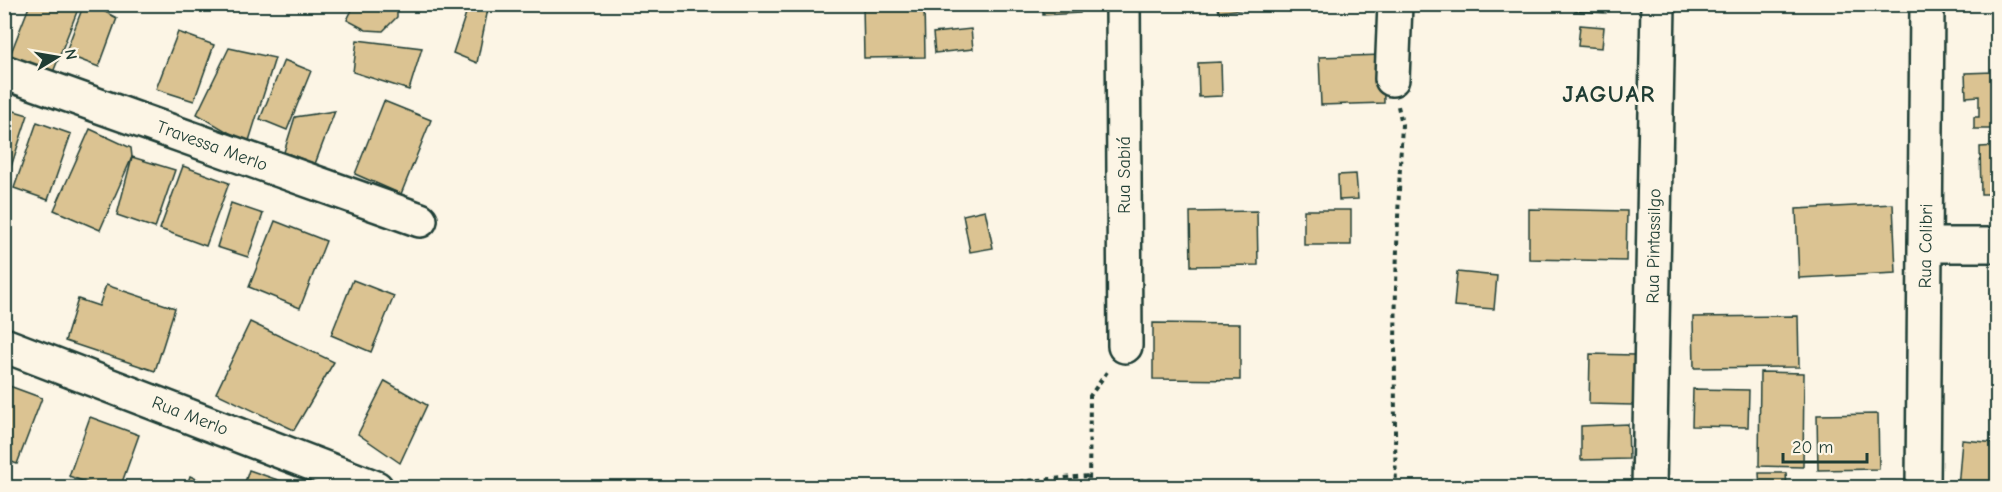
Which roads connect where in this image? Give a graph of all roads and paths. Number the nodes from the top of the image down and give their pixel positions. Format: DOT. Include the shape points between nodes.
graph roads {
  1 [pos="1123,4"];
  2 [pos="1395,4"];
  3 [pos="1658,4"];
  4 [pos="1928,4"];
  5 [pos="4,72"];
  6 [pos="1392,79"];
  7 [pos="420,220"];
  8 [pos="1926,245"];
  9 [pos="1998,245"];
  10 [pos="4,345"];
  11 [pos="1125,346"];
  12 [pos="1089,476"];
  13 [pos="975,485"];
  14 [pos="376,488"];
  15 [pos="1089,488"];
  16 [pos="1396,488"];
  17 [pos="1649,488"];
  18 [pos="1923,488"];
  1 -- 11 [label="street, Rua Sabiá"];
  2 -- 6 [label="street"];
  3 -- 17 [label="street, Rua Pintassilgo"];
  4 -- 8 [label="street, Rua Colibri"];
  5 -- 7 [label="street, Travessa Merlo"];
  6 -- 16 [label="path" via="1402,124 1395,259"];
  8 -- 9 [label="street"];
  8 -- 18 [label="street, Rua Colibri"];
  10 -- 14 [label="street, Rua Merlo"];
  11 -- 12 [label="path" via="1090,396"];
  12 -- 13 [label="path"];
  12 -- 15 [label="path"];
}
